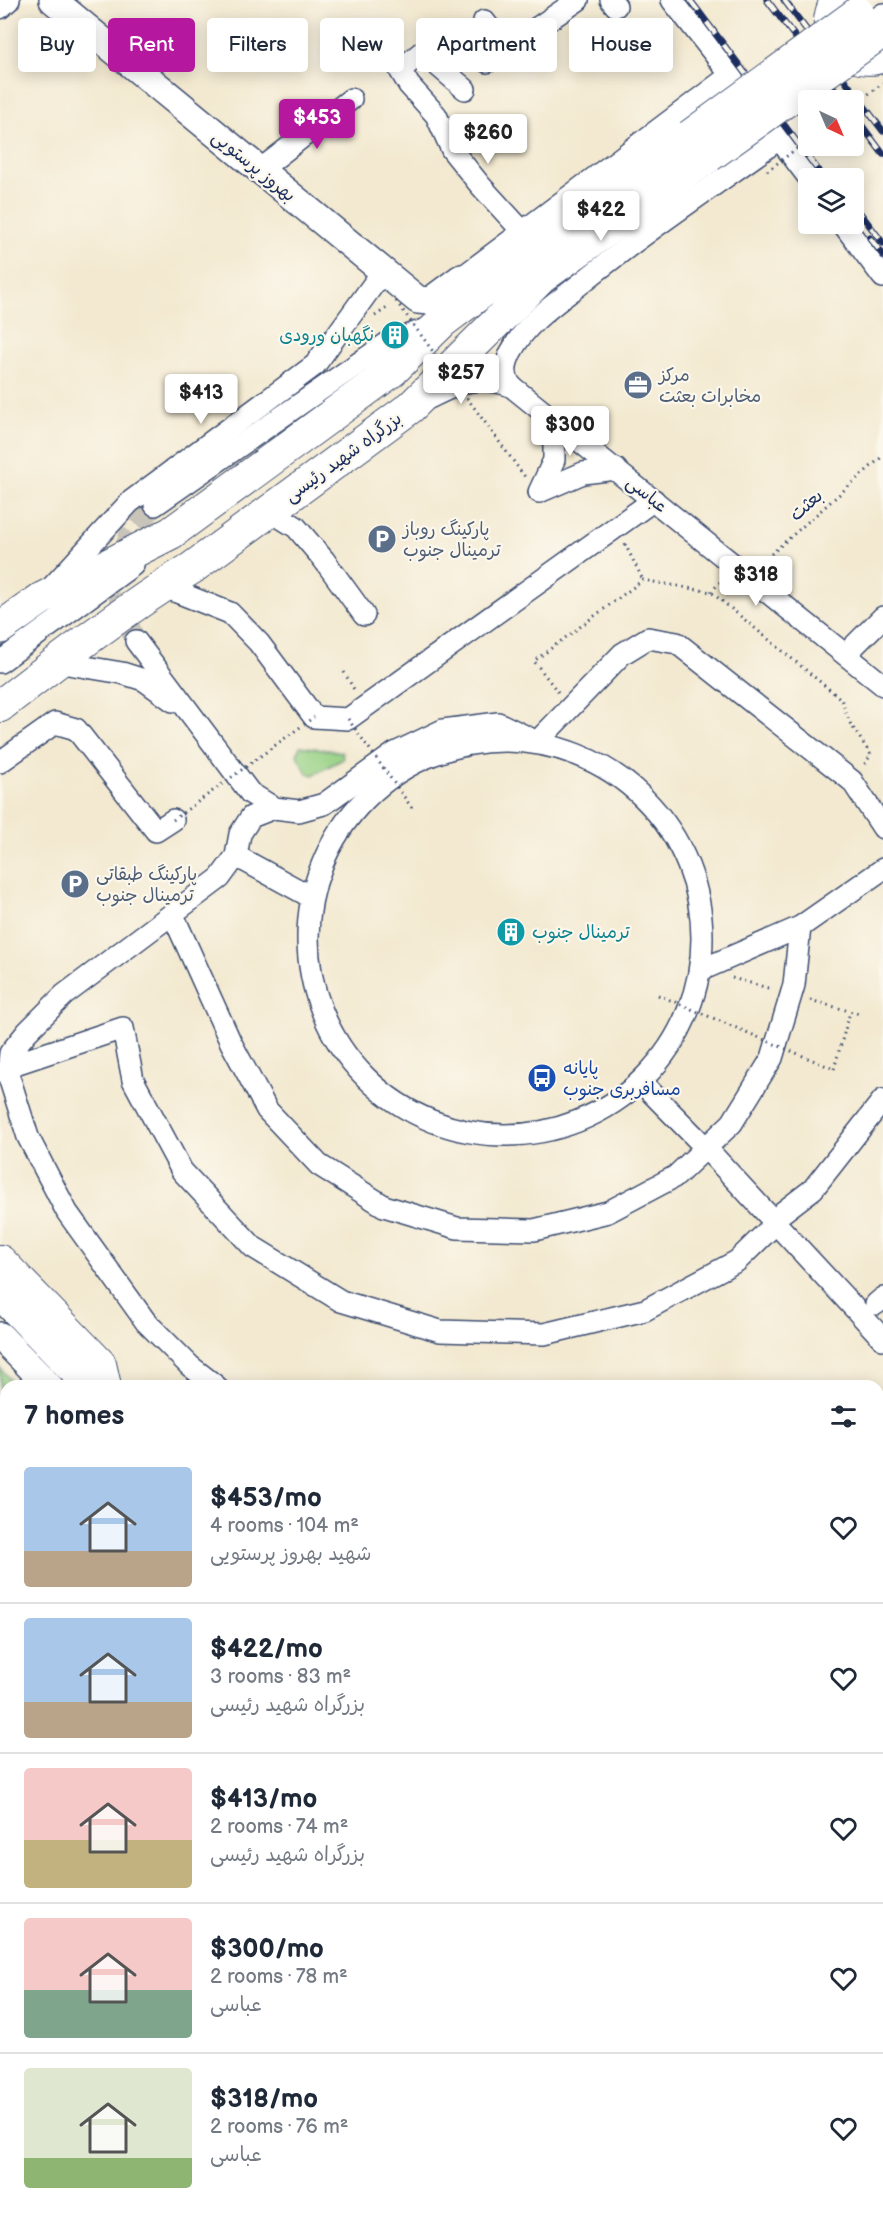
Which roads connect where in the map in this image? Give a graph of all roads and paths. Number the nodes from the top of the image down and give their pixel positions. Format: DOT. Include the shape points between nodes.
graph roads {
  1 [pos="9,0"];
  2 [pos="53,0"];
  3 [pos="578,0"];
  4 [pos="672,0"];
  5 [pos="0,8"];
  6 [pos="552,18"];
  7 [pos="870,22"];
  8 [pos="731,75"];
  9 [pos="883,83"];
  10 [pos="465,89"];
  11 [pos="864,97"];
  12 [pos="351,99"];
  13 [pos="779,139"];
  14 [pos="700,146"];
  15 [pos="798,148"];
  16 [pos="801,168"];
  17 [pos="260,170"];
  18 [pos="767,171"];
  19 [pos="523,232"];
  20 [pos="851,234"];
  21 [pos="383,271"];
  22 [pos="883,277"];
  23 [pos="460,279"];
  24 [pos="396,301"];
  25 [pos="442,322"];
  26 [pos="511,386"];
  27 [pos="411,407"];
  28 [pos="554,419"];
  29 [pos="883,456"];
  30 [pos="616,469"];
  31 [pos="525,477"];
  32 [pos="654,500"];
  33 [pos="155,505"];
  34 [pos="270,511"];
  35 [pos="616,526"];
  36 [pos="747,575"];
  37 [pos="643,580"];
  38 [pos="162,586"];
  39 [pos="41,599"];
  40 [pos="364,615"];
  41 [pos="883,617"];
  42 [pos="0,628"];
  43 [pos="136,641"];
  44 [pos="846,654"];
  45 [pos="0,662"];
  46 [pos="56,662"];
  47 [pos="883,684"];
  48 [pos="0,706"];
  49 [pos="571,707"];
  50 [pos="190,712"];
  51 [pos="314,717"];
  52 [pos="348,718"];
  53 [pos="537,742"];
  54 [pos="0,762"];
  55 [pos="852,781"];
  56 [pos="274,808"];
  57 [pos="412,808"];
  58 [pos="173,820"];
  59 [pos="883,828"];
  60 [pos="236,856"];
  61 [pos="883,869"];
  62 [pos="311,897"];
  63 [pos="173,915"];
  64 [pos="800,927"];
  65 [pos="701,970"];
  66 [pos="658,995"];
  67 [pos="850,1012"];
  68 [pos="9,1066"];
  69 [pos="641,1082"];
  70 [pos="883,1100"];
  71 [pos="706,1148"];
  72 [pos="780,1217"];
  73 [pos="0,1261"];
  74 [pos="0,1296"];
  75 [pos="0,1336"];
  76 [pos="883,1339"];
  77 [pos="43,1380"];
  78 [pos="81,1380"];
  79 [pos="104,1380"];
  80 [pos="208,1380"];
  1 -- 5 [label="street"];
  2 -- 17 [label="main road, بهروز پرستویی"];
  3 -- 6 [label="street"];
  4 -- 8 [label="street"];
  7 -- 14 [label="highway, بزرگراه شهید رئیسی, bridge"];
  8 -- 13 [label="street"];
  8 -- 19 [label="street"];
  9 -- 11 [label="path, bridge"];
  10 -- 19 [label="street" via="422,52 400,70 436,115 452,150"];
  12 -- 17 [label="street"];
  13 -- 16 [label="street"];
  13 -- 26 [label="street" via="609,260 538,318 511,352 505,372"];
  14 -- 25 [label="highway, بزرگراه شهید رئیسی"];
  14 -- 27 [label="highway, بزرگراه شهید رئیسی" via="542,277"];
  14 -- 45 [label="street"];
  15 -- 18 [label="path, bridge"];
  17 -- 21 [label="main road, بهروز پرستویی"];
  19 -- 23 [label="street"];
  20 -- 22 [label="street"];
  21 -- 23 [label="main road, بهروز پرستویی" via="418,300 429,301"];
  21 -- 39 [label="street" via="315,365 130,502"];
  24 -- 31 [label="path, bridge"];
  25 -- 33 [label="street" via="386,344"];
  25 -- 39 [label="highway, بزرگراه شهید رئیسی" via="392,371 171,533"];
  26 -- 27 [label="street" via="477,379"];
  26 -- 28 [label="street, عباسی"];
  27 -- 34 [label="highway, بزرگراه شهید رئیسی"];
  28 -- 30 [label="street, عباسی"];
  28 -- 30 [label="street" via="554,460 539,492 583,472"];
  29 -- 36 [label="path, بعثت"];
  30 -- 32 [label="street, عباسی"];
  32 -- 35 [label="street"];
  32 -- 36 [label="street, عباسی"];
  34 -- 38 [label="highway, بزرگراه شهید رئیسی"];
  34 -- 40 [label="street" via="296,527"];
  35 -- 37 [label="path"];
  35 -- 52 [label="street"];
  36 -- 44 [label="street, عباسی"];
  37 -- 49 [label="path" via="534,661"];
  37 -- 55 [label="path" via="711,592 841,699 850,723 871,755"];
  38 -- 46 [label="highway, بزرگراه شهید رئیسی"];
  38 -- 51 [label="street" via="230,614 259,643"];
  39 -- 42 [label="highway, بزرگراه شهید رئیسی"];
  41 -- 44 [label="street"];
  43 -- 50 [label="street"];
  44 -- 47 [label="street, عباسی"];
  46 -- 48 [label="highway, بزرگراه شهید رئیسی"];
  46 -- 50 [label="street" via="101,668 144,680"];
  49 -- 53 [label="street"];
  49 -- 55 [label="street" via="622,654 648,638 677,643"];
  50 -- 56 [label="street" via="250,793"];
  51 -- 52 [label="street"];
  51 -- 58 [label="path, bridge"];
  52 -- 57 [label="path, bridge"];
  53 -- 56 [label="street" via="498,723 443,730 395,753 324,804 299,811"];
  53 -- 62 [label="street" via="487,741 468,745 438,752 393,775 356,808 328,850"];
  53 -- 65 [label="street" via="587,757 631,784 666,822 691,868 703,918"];
  54 -- 58 [label="street" via="55,723 76,729 156,831"];
  55 -- 59 [label="street"];
  56 -- 60 [label="street" via="251,817 240,834"];
  60 -- 62 [label="street"];
  60 -- 63 [label="street" via="220,878"];
  61 -- 64 [label="street"];
  62 -- 69 [label="street" via="307,947 315,997 336,1042 367,1082 407,1111 454,1130 503,1137 553,1130 600,1112"];
  63 -- 68 [label="street" via="64,995 10,1053"];
  63 -- 71 [label="street" via="231,1043 267,1110 319,1166 384,1206 457,1228 534,1230 608,1212 676,1176"];
  64 -- 65 [label="street"];
  64 -- 71 [label="street" via="794,985 772,1058 732,1123"];
  65 -- 69 [label="street" via="689,1011 669,1050"];
  66 -- 67 [label="path, bridge" via="834,1069"];
  68 -- 72 [label="street" via="123,1028 133,1080 182,1171 253,1247 341,1301 440,1331 544,1334 645,1310 737,1261"];
  68 -- 80 [label="street" via="8,1074 28,1137 67,1212 146,1322"];
  69 -- 71 [label="street"];
  70 -- 72 [label="street" via="813,1189"];
  71 -- 72 [label="street"];
  72 -- 76 [label="street"];
  73 -- 79 [label="highway" via="100,1364"];
  74 -- 78 [label="main road"];
  75 -- 77 [label="main road"];
}
